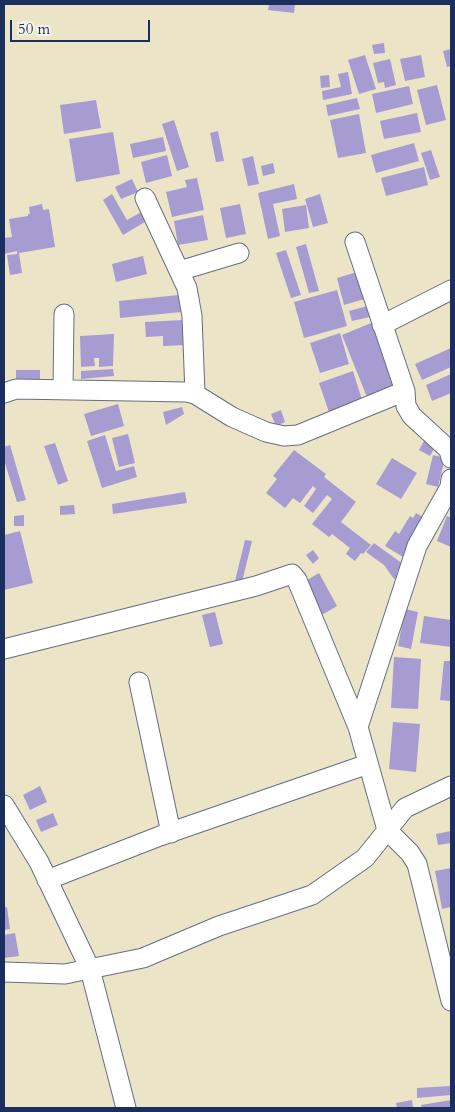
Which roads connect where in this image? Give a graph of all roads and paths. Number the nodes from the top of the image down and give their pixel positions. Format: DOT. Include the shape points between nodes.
graph roads {
  1 [pos="145,198"];
  2 [pos="355,242"];
  3 [pos="239,253"];
  4 [pos="179,271"];
  5 [pos="451,290"];
  6 [pos="64,314"];
  7 [pos="382,325"];
  8 [pos="63,390"];
  9 [pos="405,391"];
  10 [pos="4,393"];
  11 [pos="195,394"];
  12 [pos="451,458"];
  13 [pos="451,479"];
  14 [pos="4,649"];
  15 [pos="139,682"];
  16 [pos="358,727"];
  17 [pos="368,764"];
  18 [pos="451,786"];
  19 [pos="4,805"];
  20 [pos="387,830"];
  21 [pos="171,833"];
  22 [pos="47,880"];
  23 [pos="444,937"];
  24 [pos="90,969"];
  25 [pos="4,972"];
  26 [pos="451,1001"];
  27 [pos="126,1108"];
  1 -- 4 [label="street"];
  2 -- 7 [label="street"];
  3 -- 4 [label="street"];
  4 -- 11 [label="street" via="187,288 192,316"];
  5 -- 7 [label="street"];
  6 -- 8 [label="street"];
  7 -- 9 [label="street"];
  8 -- 10 [label="street" via="16,389"];
  8 -- 11 [label="street"];
  9 -- 11 [label="street" via="298,435 284,436 232,418"];
  9 -- 12 [label="street" via="406,406 412,416 449,450"];
  13 -- 16 [label="street" via="417,546"];
  14 -- 16 [label="street" via="256,586 292,574"];
  15 -- 21 [label="street"];
  16 -- 17 [label="street"];
  17 -- 20 [label="street"];
  17 -- 21 [label="street"];
  18 -- 20 [label="street" via="405,808"];
  19 -- 22 [label="street"];
  20 -- 23 [label="street" via="417,864"];
  20 -- 24 [label="street" via="365,858 312,895 219,926 143,958"];
  21 -- 22 [label="street"];
  22 -- 24 [label="street"];
  23 -- 26 [label="street"];
  24 -- 25 [label="street" via="65,974"];
  24 -- 27 [label="street"];
}
